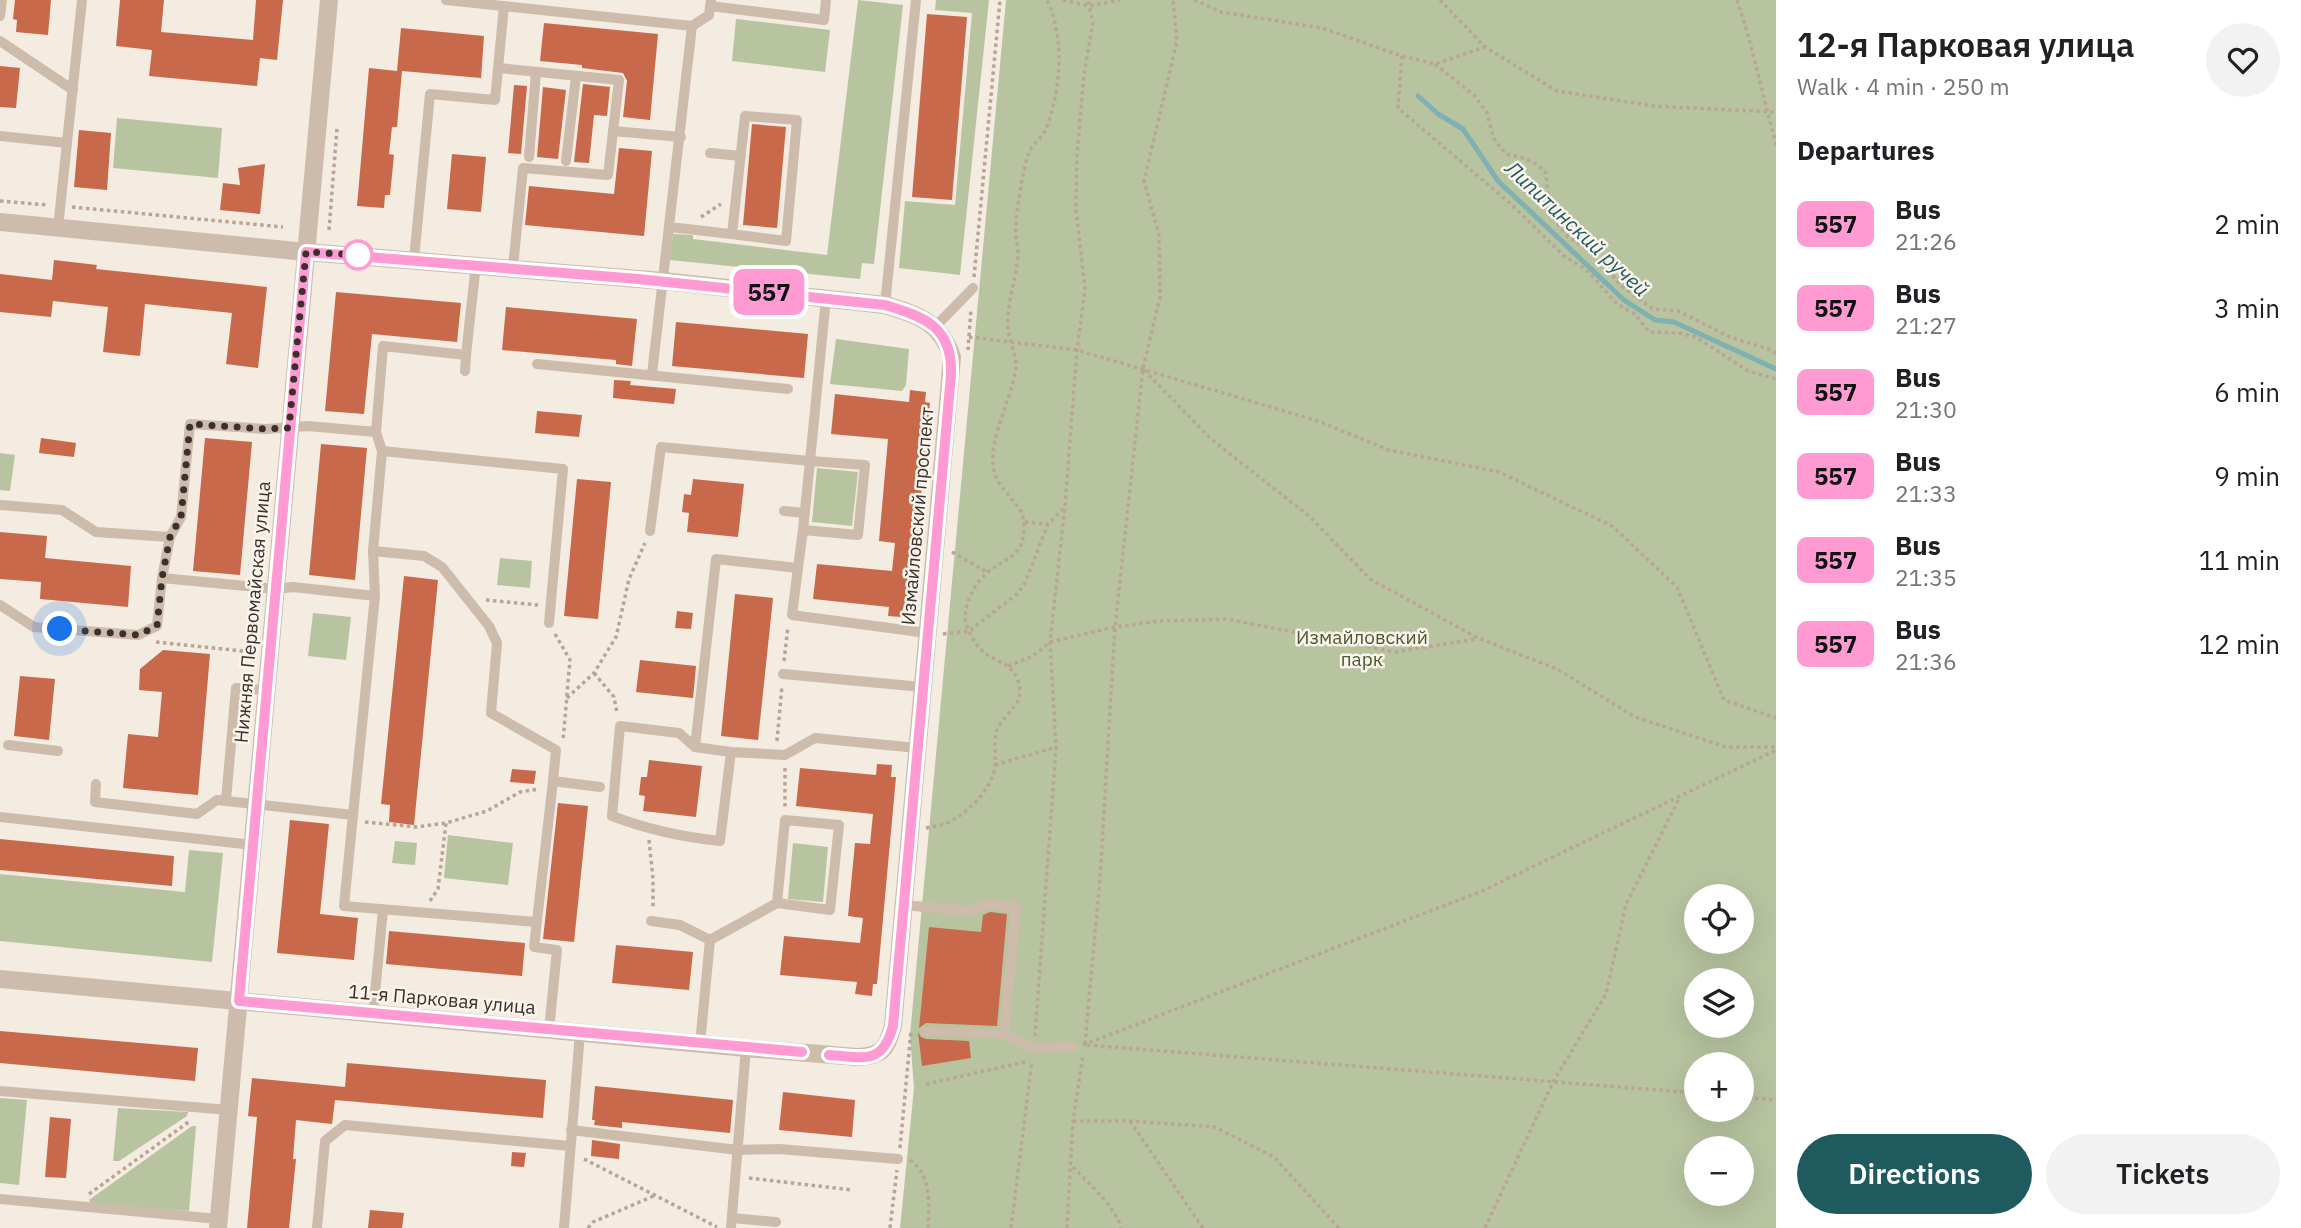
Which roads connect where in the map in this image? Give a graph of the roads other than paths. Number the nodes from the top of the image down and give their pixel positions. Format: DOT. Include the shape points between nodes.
graph roads {
  1 [pos="2,0"];
  2 [pos="82,0"];
  3 [pos="329,0"];
  4 [pos="446,0"];
  5 [pos="826,0"];
  6 [pos="915,0"];
  7 [pos="710,3"];
  8 [pos="504,6"];
  9 [pos="0,16"];
  10 [pos="692,26"];
  11 [pos="0,41"];
  12 [pos="499,68"];
  13 [pos="536,72"];
  14 [pos="576,76"];
  15 [pos="73,90"];
  16 [pos="613,131"];
  17 [pos="0,136"];
  18 [pos="681,137"];
  19 [pos="67,143"];
  20 [pos="710,153"];
  21 [pos="741,156"];
  22 [pos="529,157"];
  23 [pos="566,161"];
  24 [pos="0,222"];
  25 [pos="669,227"];
  26 [pos="58,228"];
  27 [pos="732,234"];
  28 [pos="306,252"];
  29 [pos="414,259"];
  30 [pos="475,264"];
  31 [pos="513,267"];
  32 [pos="663,281"];
  33 [pos="973,288"];
  34 [pos="826,298"];
  35 [pos="885,305"];
  36 [pos="935,327"];
  37 [pos="467,355"];
  38 [pos="537,364"];
  39 [pos="465,371"];
  40 [pos="652,374"];
  41 [pos="788,388"];
  42 [pos="289,428"];
  43 [pos="376,432"];
  44 [pos="382,452"];
  45 [pos="810,461"];
  46 [pos="0,505"];
  47 [pos="784,512"];
  48 [pos="805,513"];
  49 [pos="803,530"];
  50 [pos="650,531"];
  51 [pos="170,537"];
  52 [pos="373,551"];
  53 [pos="798,568"];
  54 [pos="162,578"];
  55 [pos="276,589"];
  56 [pos="375,596"];
  57 [pos="0,605"];
  58 [pos="549,623"];
  59 [pos="927,633"];
  60 [pos="783,674"];
  61 [pos="922,687"];
  62 [pos="267,690"];
  63 [pos="8,746"];
  64 [pos="695,747"];
  65 [pos="917,748"];
  66 [pos="58,751"];
  67 [pos="732,752"];
  68 [pos="96,784"];
  69 [pos="552,784"];
  70 [pos="600,787"];
  71 [pos="226,800"];
  72 [pos="257,804"];
  73 [pos="0,817"];
  74 [pos="353,817"];
  75 [pos="253,845"];
  76 [pos="777,903"];
  77 [pos="903,905"];
  78 [pos="383,910"];
  79 [pos="651,921"];
  80 [pos="536,922"];
  81 [pos="710,940"];
  82 [pos="0,979"];
  83 [pos="239,1001"];
  84 [pos="373,1013"];
  85 [pos="549,1030"];
  86 [pos="926,1031"];
  87 [pos="580,1033"];
  88 [pos="1004,1034"];
  89 [pos="700,1044"];
  90 [pos="746,1048"];
  91 [pos="1072,1048"];
  92 [pos="880,1053"];
  93 [pos="0,1091"];
  94 [pos="229,1110"];
  95 [pos="572,1130"];
  96 [pos="570,1149"];
  97 [pos="738,1150"];
  98 [pos="898,1159"];
  99 [pos="0,1199"];
  100 [pos="776,1222"];
  101 [pos="219,1223"];
  102 [pos="732,1223"];
  103 [pos="317,1228"];
  104 [pos="564,1228"];
  1 -- 9 [label="lane"];
  2 -- 15 [label="lane"];
  3 -- 28 [label="street, Нижняя Первомайская улица"];
  4 -- 8 [label="lane"];
  5 -- 7 [label="lane" via="824,20"];
  6 -- 35 [label="lane"];
  7 -- 10 [label="lane" via="709,15"];
  8 -- 10 [label="lane"];
  8 -- 12 [label="lane"];
  10 -- 18 [label="lane"];
  11 -- 15 [label="lane"];
  12 -- 13 [label="lane"];
  12 -- 29 [label="lane" via="495,100 430,94"];
  13 -- 14 [label="lane"];
  13 -- 22 [label="lane"];
  14 -- 16 [label="lane" via="619,80"];
  14 -- 23 [label="lane"];
  15 -- 19 [label="lane"];
  16 -- 18 [label="lane"];
  16 -- 31 [label="lane" via="608,175 523,169"];
  17 -- 19 [label="lane" via="23,143"];
  18 -- 25 [label="lane"];
  19 -- 26 [label="lane"];
  20 -- 21 [label="lane"];
  21 -- 27 [label="lane"];
  21 -- 27 [label="lane" via="745,116 797,120 786,241"];
  24 -- 26 [label="street"];
  25 -- 27 [label="lane"];
  25 -- 32 [label="lane"];
  26 -- 28 [label="street"];
  28 -- 29 [label="street"];
  28 -- 42 [label="street, Нижняя Первомайская улица"];
  29 -- 30 [label="street"];
  30 -- 31 [label="street"];
  30 -- 37 [label="lane"];
  31 -- 32 [label="street"];
  32 -- 34 [label="street"];
  32 -- 40 [label="lane"];
  33 -- 36 [label="lane"];
  34 -- 35 [label="street"];
  34 -- 45 [label="lane"];
  35 -- 36 [label="street" via="915,314"];
  36 -- 59 [label="street, Измайловский проспект" via="947,344 952,366"];
  37 -- 39 [label="lane"];
  37 -- 43 [label="lane" via="383,346"];
  38 -- 40 [label="lane"];
  40 -- 41 [label="lane"];
  42 -- 43 [label="lane"];
  42 -- 51 [label="lane" via="190,424 181,517"];
  42 -- 55 [label="street, Нижняя Первомайская улица"];
  43 -- 44 [label="lane"];
  44 -- 52 [label="lane"];
  44 -- 58 [label="lane" via="562,469"];
  45 -- 48 [label="lane"];
  45 -- 49 [label="lane" via="865,465 858,534"];
  45 -- 50 [label="lane" via="660,447"];
  46 -- 51 [label="lane" via="62,510 96,532"];
  47 -- 48 [label="lane"];
  48 -- 49 [label="lane"];
  49 -- 53 [label="lane"];
  51 -- 54 [label="lane"];
  52 -- 56 [label="lane"];
  52 -- 69 [label="lane" via="424,556 442,567 489,626 498,643 491,713 556,750"];
  53 -- 59 [label="lane" via="792,615"];
  53 -- 64 [label="lane" via="716,559"];
  54 -- 55 [label="lane"];
  54 -- 57 [label="lane" via="157,626 138,635 34,627"];
  55 -- 56 [label="lane"];
  55 -- 62 [label="street, Нижняя Первомайская улица"];
  56 -- 74 [label="lane"];
  59 -- 61 [label="street, Измайловский проспект"];
  60 -- 61 [label="lane"];
  61 -- 65 [label="street, Измайловский проспект"];
  62 -- 71 [label="lane" via="236,688"];
  62 -- 72 [label="street, Нижняя Первомайская улица"];
  63 -- 66 [label="lane"];
  64 -- 67 [label="lane"];
  64 -- 67 [label="lane" via="679,733 620,726 612,817 648,830 720,841"];
  65 -- 67 [label="lane" via="814,738 785,755"];
  65 -- 77 [label="street, Измайловский проспект"];
  68 -- 71 [label="lane" via="95,802 197,814 217,800"];
  69 -- 70 [label="lane"];
  69 -- 80 [label="lane"];
  71 -- 72 [label="lane"];
  72 -- 74 [label="lane"];
  72 -- 75 [label="street, Нижняя Первомайская улица"];
  73 -- 75 [label="lane"];
  74 -- 78 [label="lane" via="344,906"];
  75 -- 83 [label="street, Нижняя Первомайская улица"];
  76 -- 76 [label="lane" via="830,910 839,825 785,820"];
  76 -- 81 [label="lane"];
  77 -- 88 [label="lane" via="970,911 989,904 1016,906"];
  77 -- 92 [label="street, Измайловский проспект" via="893,1026"];
  78 -- 80 [label="lane"];
  78 -- 84 [label="lane"];
  79 -- 81 [label="lane" via="680,925"];
  80 -- 85 [label="lane" via="534,947 557,950"];
  81 -- 89 [label="lane"];
  82 -- 83 [label="street, 11-я Парковая улица"];
  83 -- 84 [label="street, 11-я Парковая улица"];
  83 -- 94 [label="street, Нижняя Первомайская улица"];
  84 -- 85 [label="street, 11-я Парковая улица"];
  85 -- 87 [label="street, 11-я Парковая улица"];
  86 -- 88 [label="lane"];
  87 -- 89 [label="street, 11-я Парковая улица"];
  87 -- 95 [label="lane"];
  88 -- 91 [label="lane" via="1034,1048"];
  89 -- 90 [label="street, 11-я Парковая улица"];
  90 -- 92 [label="street, 11-я Парковая улица" via="857,1057"];
  90 -- 97 [label="lane"];
  93 -- 94 [label="lane"];
  94 -- 101 [label="street, Нижняя Первомайская улица"];
  95 -- 96 [label="lane"];
  95 -- 97 [label="lane"];
  96 -- 103 [label="lane" via="345,1125 325,1142"];
  96 -- 104 [label="lane"];
  97 -- 98 [label="lane"];
  97 -- 102 [label="lane"];
  99 -- 101 [label="lane"];
  100 -- 102 [label="lane"];
}
